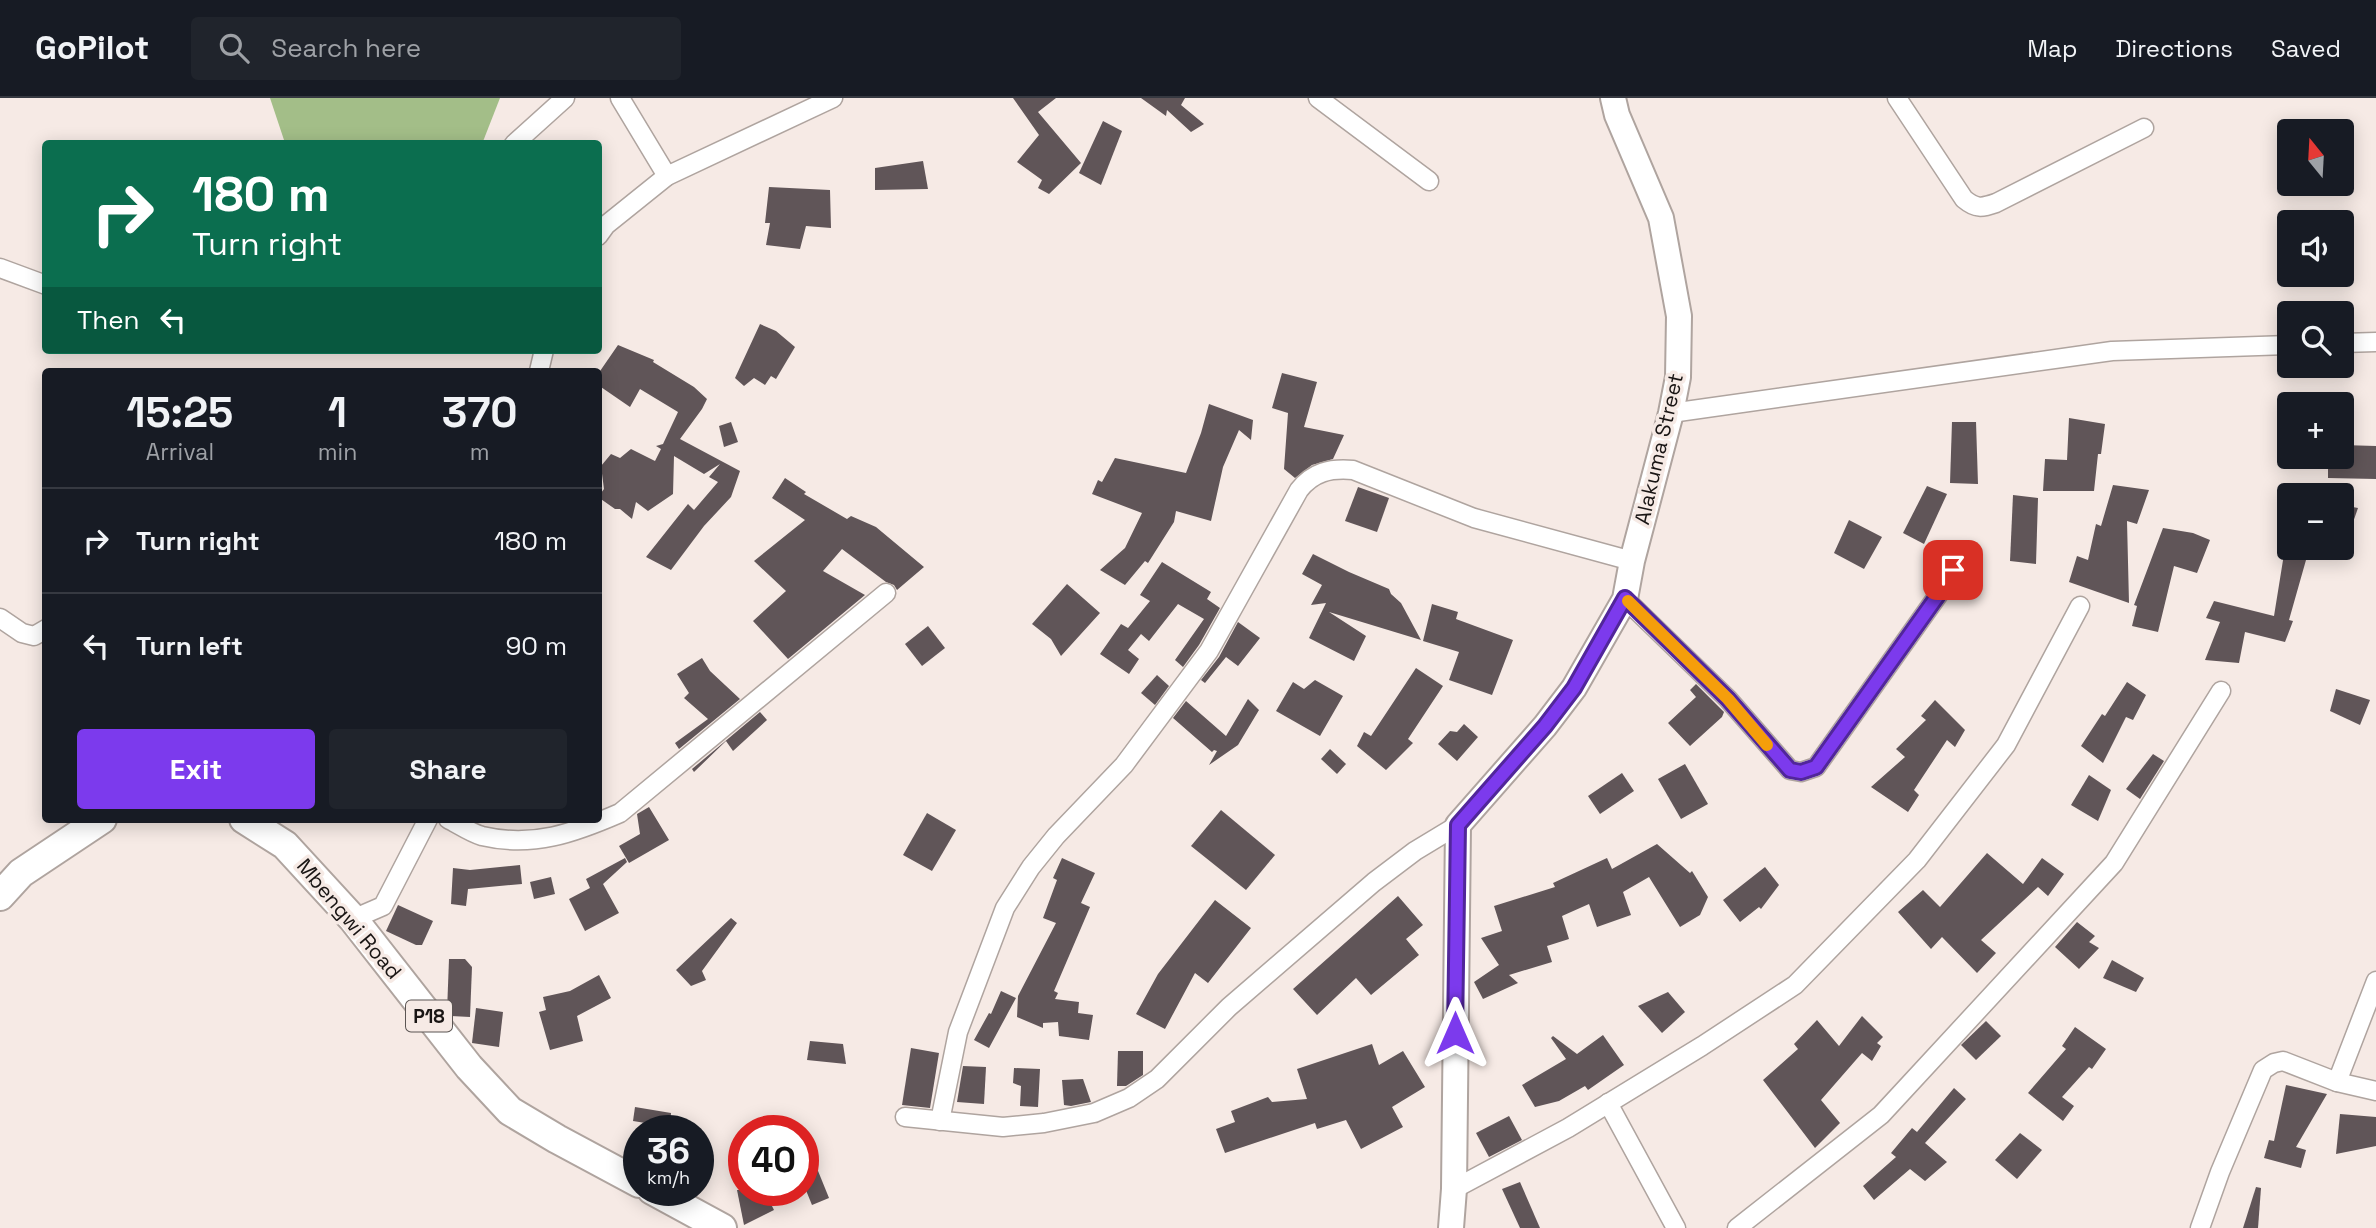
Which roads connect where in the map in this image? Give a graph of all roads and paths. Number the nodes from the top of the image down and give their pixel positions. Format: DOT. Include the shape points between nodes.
graph roads {
  1 [pos="565,98"];
  2 [pos="620,98"];
  3 [pos="833,98"];
  4 [pos="1318,98"];
  5 [pos="1613,98"];
  6 [pos="1897,98"];
  7 [pos="2144,128"];
  8 [pos="518,140"];
  9 [pos="667,176"];
  10 [pos="1429,181"];
  11 [pos="602,230"];
  12 [pos="0,268"];
  13 [pos="42,284"];
  14 [pos="2376,342"];
  15 [pos="2354,343"];
  16 [pos="2277,345"];
  17 [pos="1671,413"];
  18 [pos="1960,555"];
  19 [pos="1632,561"];
  20 [pos="887,593"];
  21 [pos="1625,598"];
  22 [pos="2080,606"];
  23 [pos="0,618"];
  24 [pos="42,631"];
  25 [pos="2221,691"];
  26 [pos="602,821"];
  27 [pos="96,823"];
  28 [pos="250,823"];
  29 [pos="426,823"];
  30 [pos="456,823"];
  31 [pos="597,823"];
  32 [pos="1458,825"];
  33 [pos="0,895"];
  34 [pos="352,919"];
  35 [pos="2376,981"];
  36 [pos="2337,1082"];
  37 [pos="2376,1091"];
  38 [pos="1608,1103"];
  39 [pos="905,1117"];
  40 [pos="940,1121"];
  41 [pos="623,1174"];
  42 [pos="1454,1189"];
  43 [pos="681,1206"];
  44 [pos="722,1228"];
  45 [pos="1451,1228"];
  46 [pos="1676,1228"];
  47 [pos="1737,1228"];
  48 [pos="2200,1228"];
  1 -- 8 [label="street"];
  2 -- 9 [label="street"];
  3 -- 9 [label="street"];
  4 -- 10 [label="street"];
  5 -- 17 [label="street, Alakuma Street" via="1661,218 1679,316 1678,377"];
  6 -- 7 [label="street" via="1973,207 1996,203"];
  9 -- 11 [label="street"];
  12 -- 13 [label="street"];
  14 -- 15 [label="street"];
  16 -- 17 [label="street" via="2112,351"];
  17 -- 19 [label="street, Alakuma Street"];
  18 -- 21 [label="street" via="1946,584 1816,767 1801,772 1790,770 1728,699"];
  19 -- 21 [label="street, Alakuma Street"];
  19 -- 40 [label="street" via="1474,518 1353,470 1336,468 1308,479 1209,651 1124,765 1031,867 1005,908 958,1032"];
  20 -- 26 [label="street" via="620,813"];
  21 -- 32 [label="street, Alakuma Street" via="1574,688"];
  22 -- 38 [label="street" via="2006,746 1917,860 1794,985"];
  23 -- 24 [label="street" via="22,633 34,636"];
  25 -- 47 [label="street" via="2113,863 1881,1115"];
  27 -- 33 [label="main road" via="22,873"];
  28 -- 34 [label="main road, Mbengwi Road / P18" via="285,845"];
  29 -- 34 [label="street" via="383,906"];
  30 -- 31 [label="street" via="481,836 530,842"];
  32 -- 40 [label="street" via="1374,882 1229,1007 1157,1079 1129,1098 1094,1113 1044,1123 1003,1127"];
  32 -- 42 [label="street"];
  34 -- 41 [label="main road, Mbengwi Road / P18" via="469,1067 510,1111"];
  35 -- 36 [label="street"];
  36 -- 37 [label="street"];
  36 -- 48 [label="street" via="2283,1061 2263,1070"];
  38 -- 42 [label="street"];
  38 -- 46 [label="street"];
  39 -- 40 [label="street"];
  42 -- 45 [label="street"];
  43 -- 44 [label="main road"];
}
